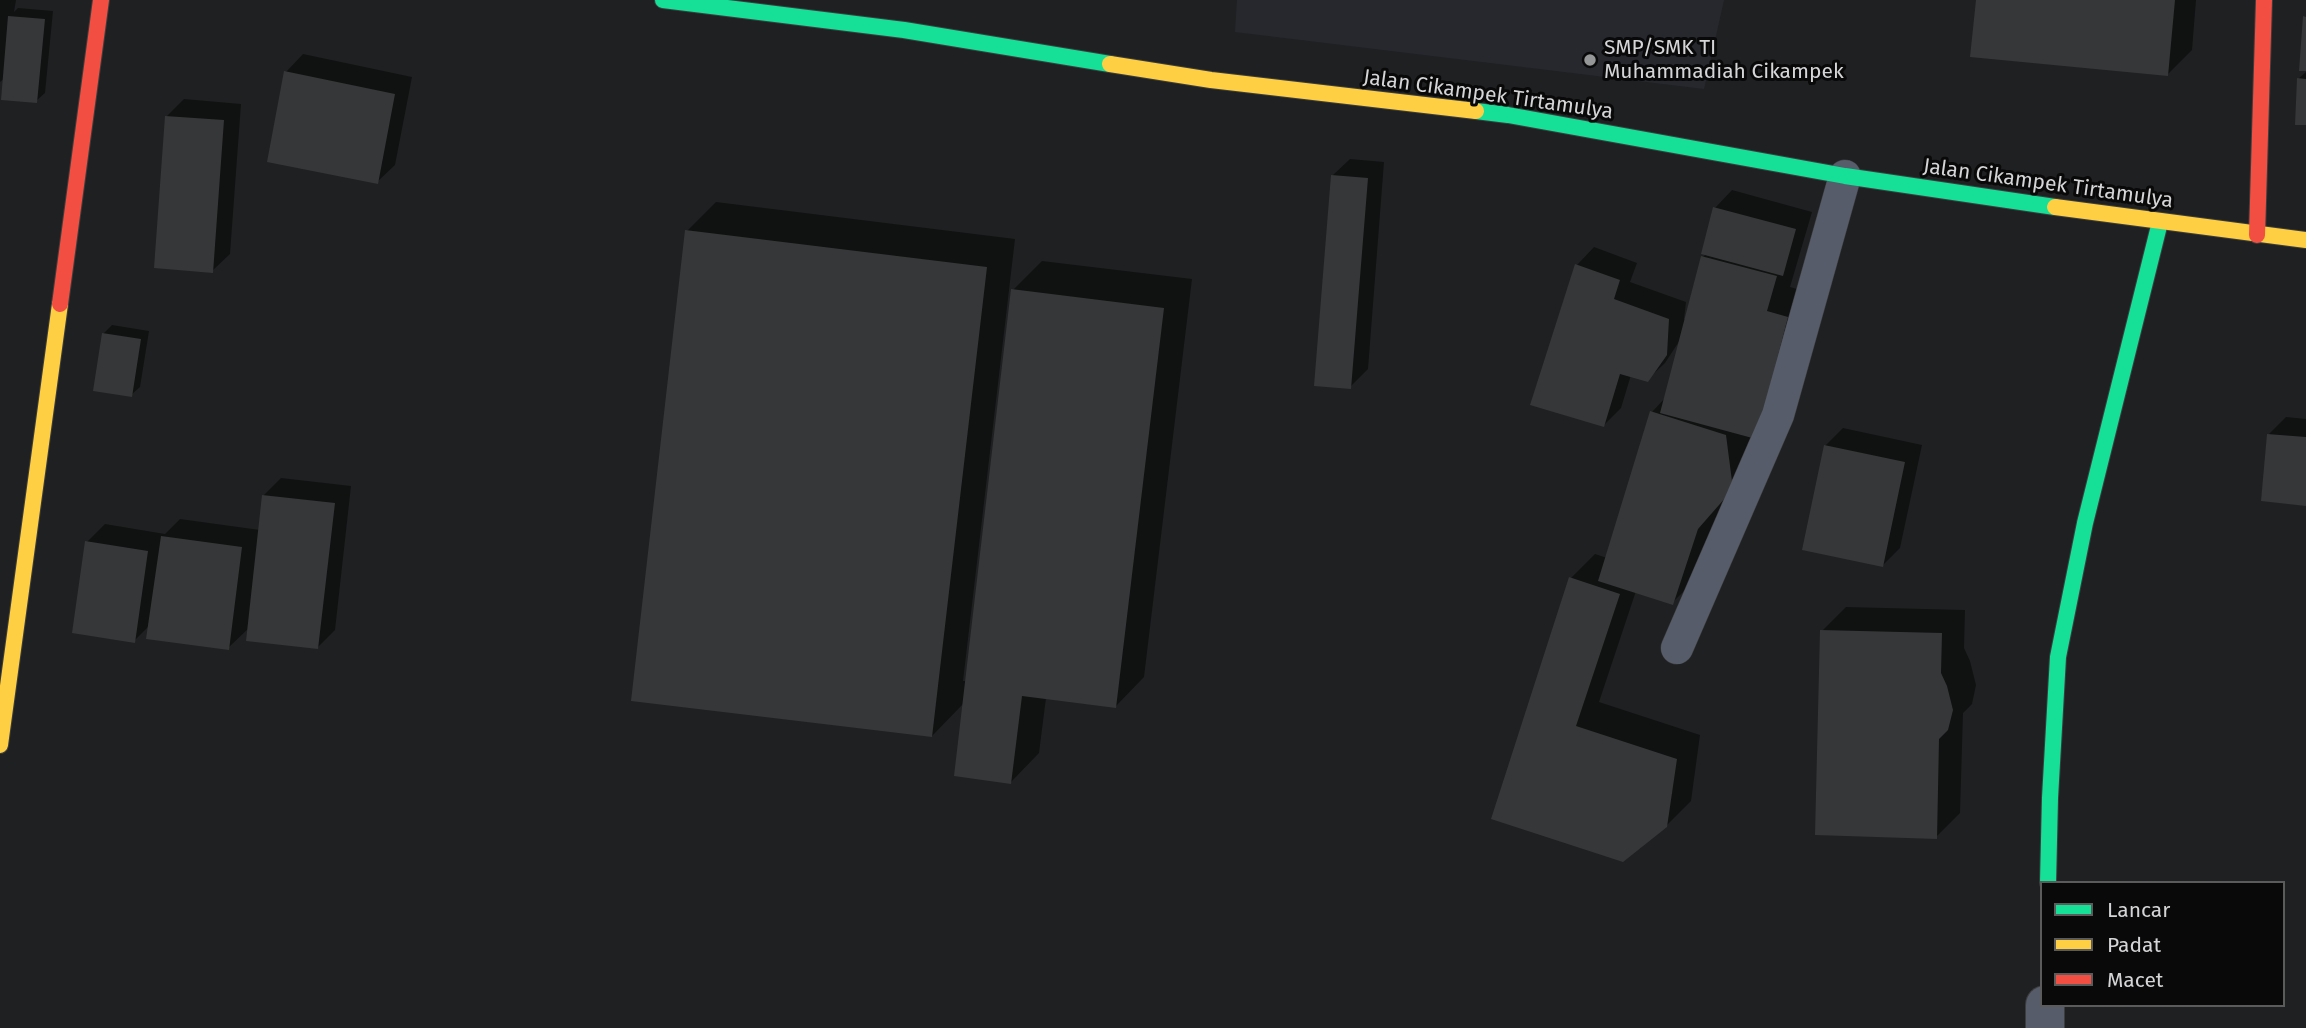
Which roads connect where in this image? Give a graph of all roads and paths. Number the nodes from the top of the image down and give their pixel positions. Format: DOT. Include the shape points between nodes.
graph roads {
  1 [pos="102,0"];
  2 [pos="663,0"];
  3 [pos="2264,0"];
  4 [pos="1845,176"];
  5 [pos="2160,222"];
  6 [pos="2257,235"];
  7 [pos="2306,240"];
  8 [pos="1677,648"];
  9 [pos="0,745"];
  10 [pos="2048,881"];
  11 [pos="2045,1007"];
  12 [pos="2045,1028"];
  1 -- 9 [label="street"];
  2 -- 4 [label="street, Jalan Cikampek Tirtamulya" via="904,30 1211,80 1508,115"];
  3 -- 6 [label="street"];
  4 -- 5 [label="street, Jalan Cikampek Tirtamulya"];
  4 -- 8 [label="lane" via="1778,415"];
  5 -- 6 [label="street, Jalan Cikampek Tirtamulya"];
  5 -- 10 [label="street" via="2085,523 2059,657"];
  6 -- 7 [label="street, Jalan Cikampek Tirtamulya"];
  11 -- 12 [label="street"];
}
